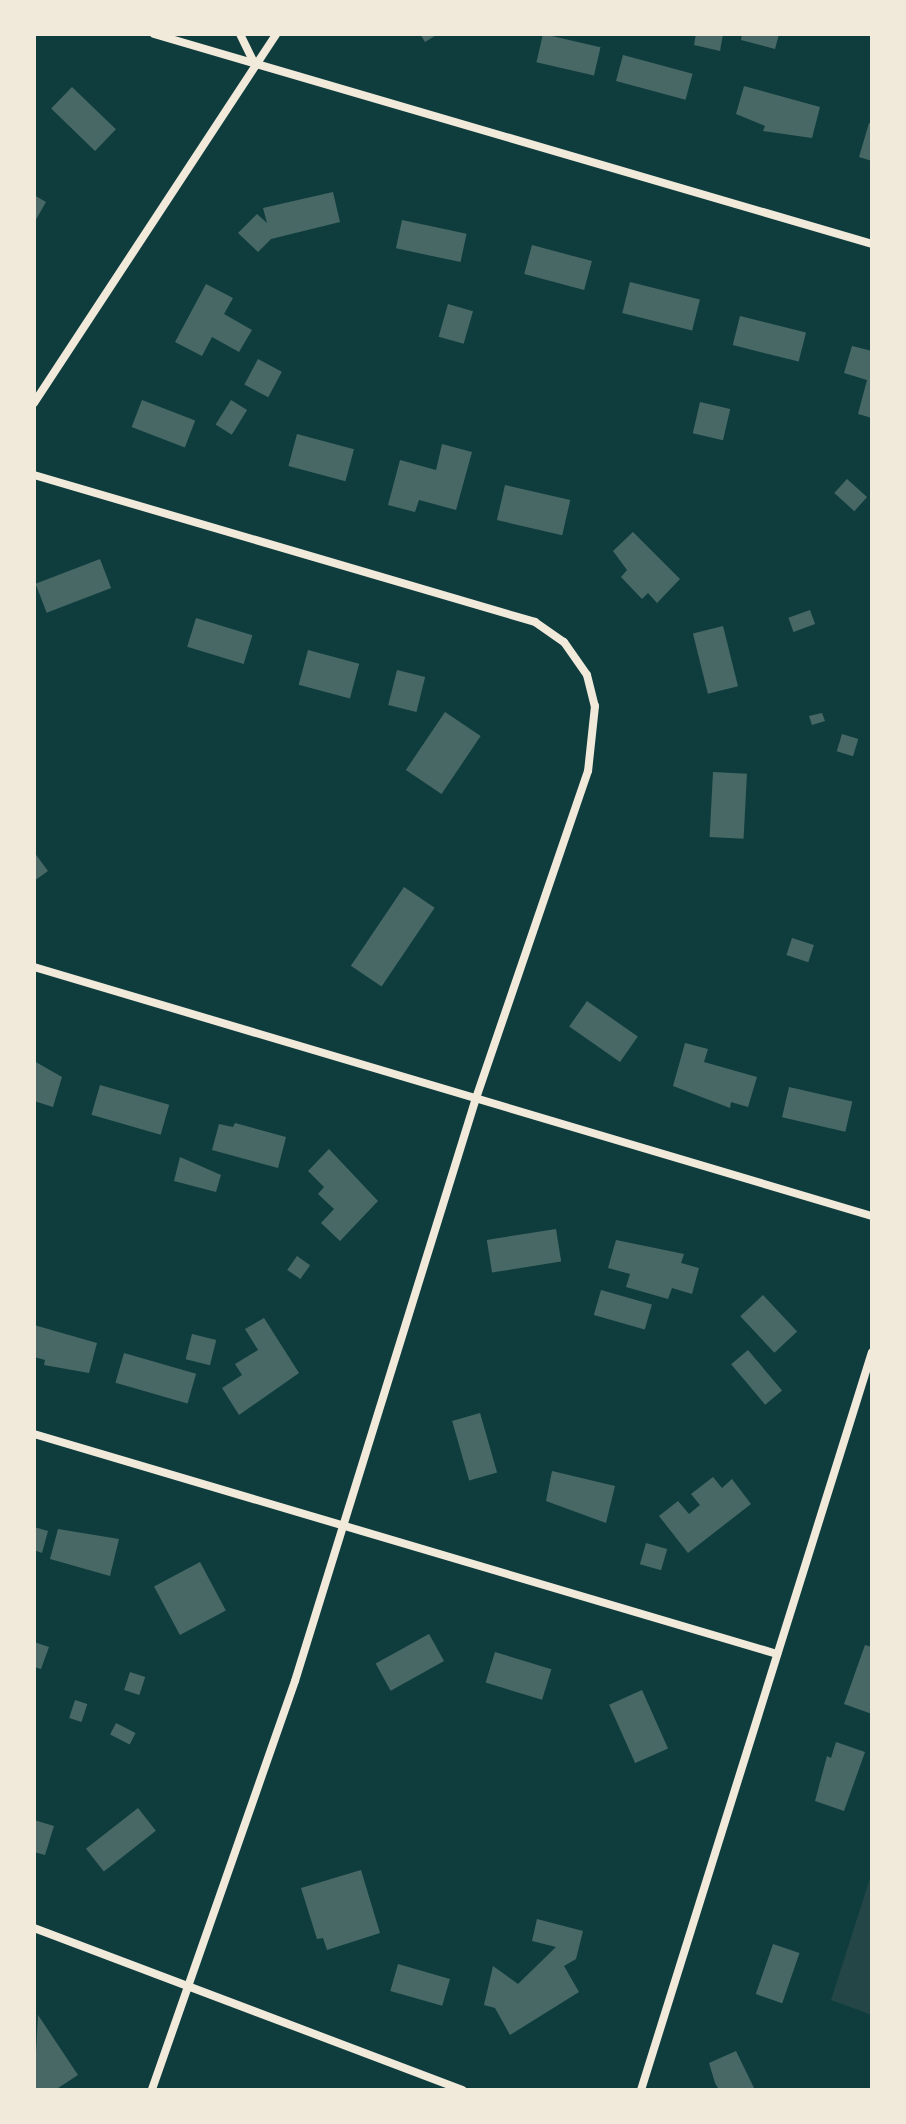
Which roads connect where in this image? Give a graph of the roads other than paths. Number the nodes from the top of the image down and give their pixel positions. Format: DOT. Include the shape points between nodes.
graph roads {
  1 [pos="154,34"];
  2 [pos="240,34"];
  3 [pos="276,34"];
  4 [pos="254,63"];
  5 [pos="872,244"];
  6 [pos="34,403"];
  7 [pos="34,475"];
  8 [pos="34,967"];
  9 [pos="476,1098"];
  10 [pos="872,1216"];
  11 [pos="872,1352"];
  12 [pos="34,1434"];
  13 [pos="340,1523"];
  14 [pos="777,1654"];
  15 [pos="34,1928"];
  16 [pos="189,1987"];
  17 [pos="152,2090"];
  18 [pos="462,2090"];
  19 [pos="641,2090"];
  1 -- 4 [label="street"];
  2 -- 4 [label="street"];
  3 -- 4 [label="street"];
  4 -- 5 [label="street"];
  4 -- 6 [label="street"];
  7 -- 9 [label="street" via="495,609 535,622 564,642 587,675 595,736 588,771"];
  8 -- 9 [label="street"];
  9 -- 10 [label="street"];
  9 -- 13 [label="street"];
  11 -- 14 [label="street"];
  12 -- 13 [label="street"];
  13 -- 14 [label="street"];
  13 -- 16 [label="street" via="295,1681"];
  14 -- 19 [label="street"];
  15 -- 16 [label="street"];
  16 -- 17 [label="street"];
  16 -- 18 [label="street"];
}
